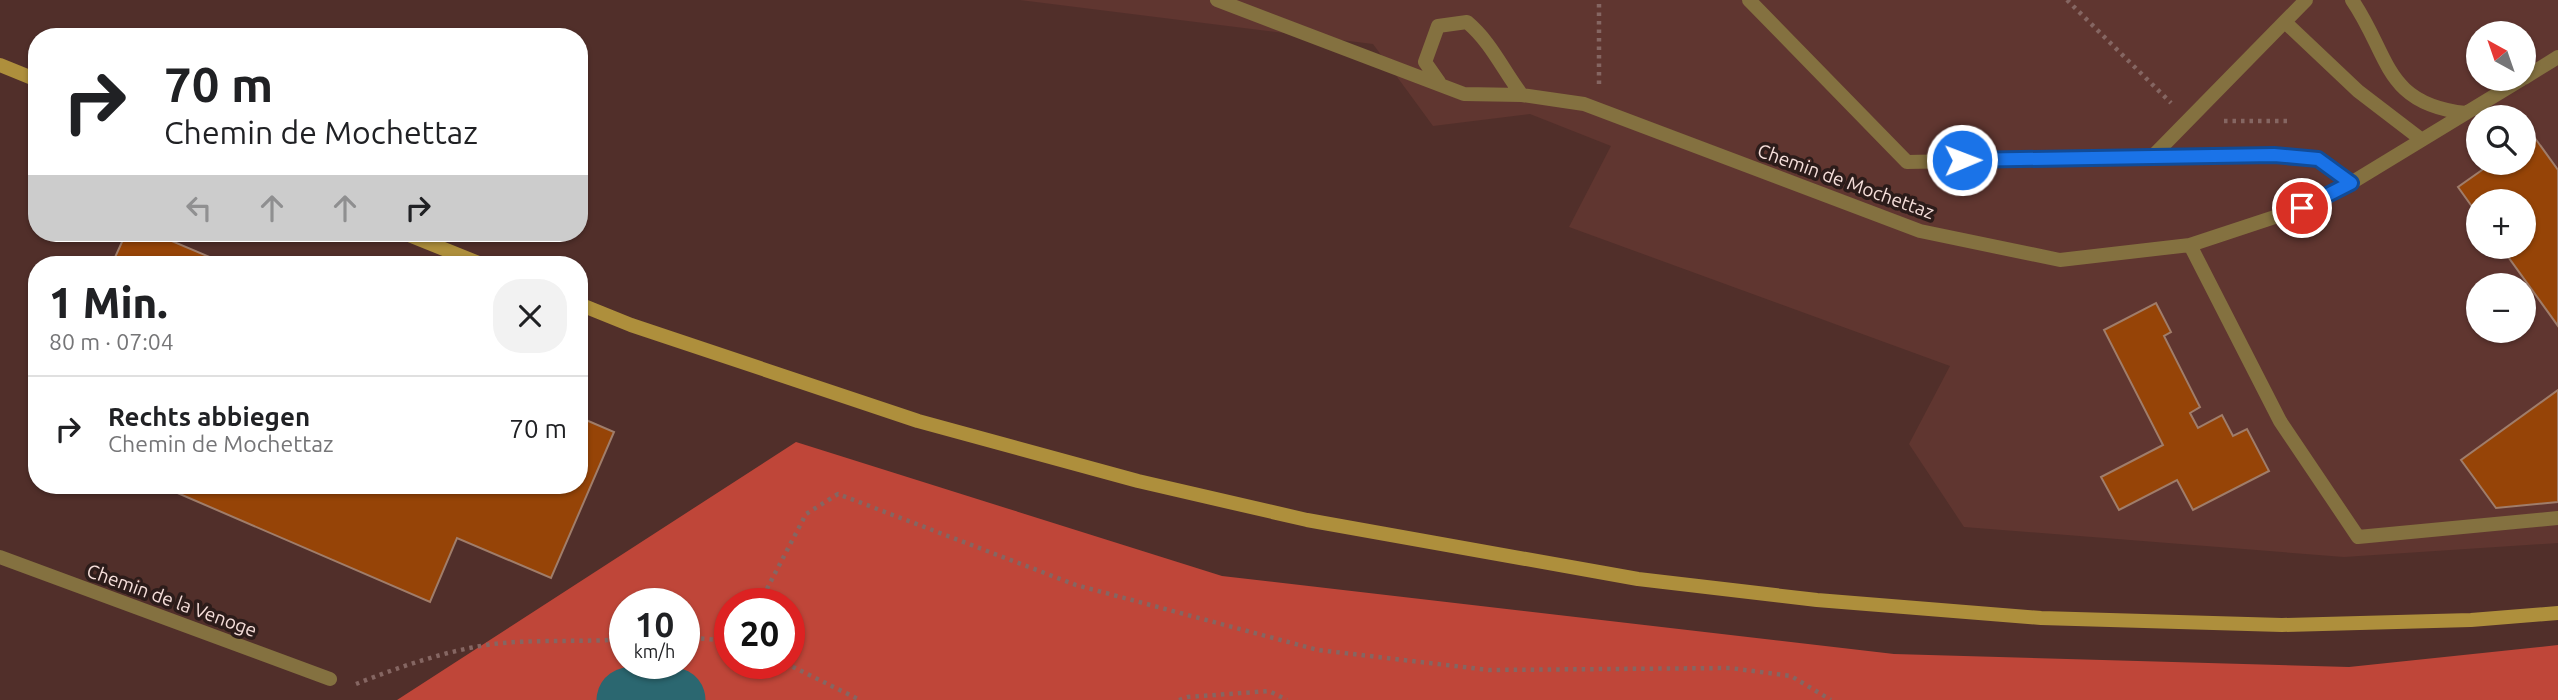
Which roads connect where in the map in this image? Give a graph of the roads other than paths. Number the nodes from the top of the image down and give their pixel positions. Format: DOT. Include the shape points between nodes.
graph roads {
  1 [pos="1217,0"];
  2 [pos="1749,0"];
  3 [pos="2306,0"];
  4 [pos="2352,0"];
  5 [pos="2360,0"];
  6 [pos="2364,17"];
  7 [pos="2285,22"];
  8 [pos="2558,57"];
  9 [pos="0,65"];
  10 [pos="2536,70"];
  11 [pos="28,76"];
  12 [pos="1438,82"];
  13 [pos="2502,91"];
  14 [pos="1522,95"];
  15 [pos="2479,105"];
  16 [pos="2466,113"];
  17 [pos="2422,140"];
  18 [pos="2153,156"];
  19 [pos="2351,183"];
  20 [pos="426,242"];
  21 [pos="2190,246"];
  22 [pos="461,256"];
  23 [pos="588,308"];
  24 [pos="2558,518"];
  25 [pos="0,558"];
  26 [pos="2558,613"];
  27 [pos="330,679"];
  1 -- 12 [label="lane, Chemin de Mochettaz"];
  2 -- 18 [label="lane" via="1907,162"];
  3 -- 7 [label="lane"];
  4 -- 6 [label="lane"];
  5 -- 6 [label="lane"];
  6 -- 16 [label="lane" via="2383,63 2397,82 2417,100 2441,110"];
  7 -- 17 [label="lane" via="2358,91"];
  7 -- 18 [label="lane"];
  8 -- 10 [label="lane, Chemin de Mochettaz"];
  9 -- 11 [label="main road"];
  12 -- 14 [label="lane, Chemin de Mochettaz" via="1464,94"];
  12 -- 14 [label="lane" via="1425,62 1438,26 1466,22 1486,38"];
  13 -- 15 [label="lane, Chemin de Mochettaz"];
  14 -- 21 [label="lane, Chemin de Mochettaz" via="1584,104 1920,230 2060,260"];
  16 -- 17 [label="lane, Chemin de Mochettaz"];
  17 -- 19 [label="lane, Chemin de Mochettaz"];
  18 -- 19 [label="lane" via="2318,159"];
  19 -- 21 [label="lane, Chemin de Mochettaz" via="2302,208"];
  20 -- 22 [label="main road"];
  21 -- 24 [label="lane" via="2280,421 2358,537"];
  23 -- 26 [label="main road" via="918,421 1138,481 1307,520 1639,579 1816,600 2041,618 2281,625"];
  25 -- 27 [label="lane, Chemin de la Venoge"];
}
